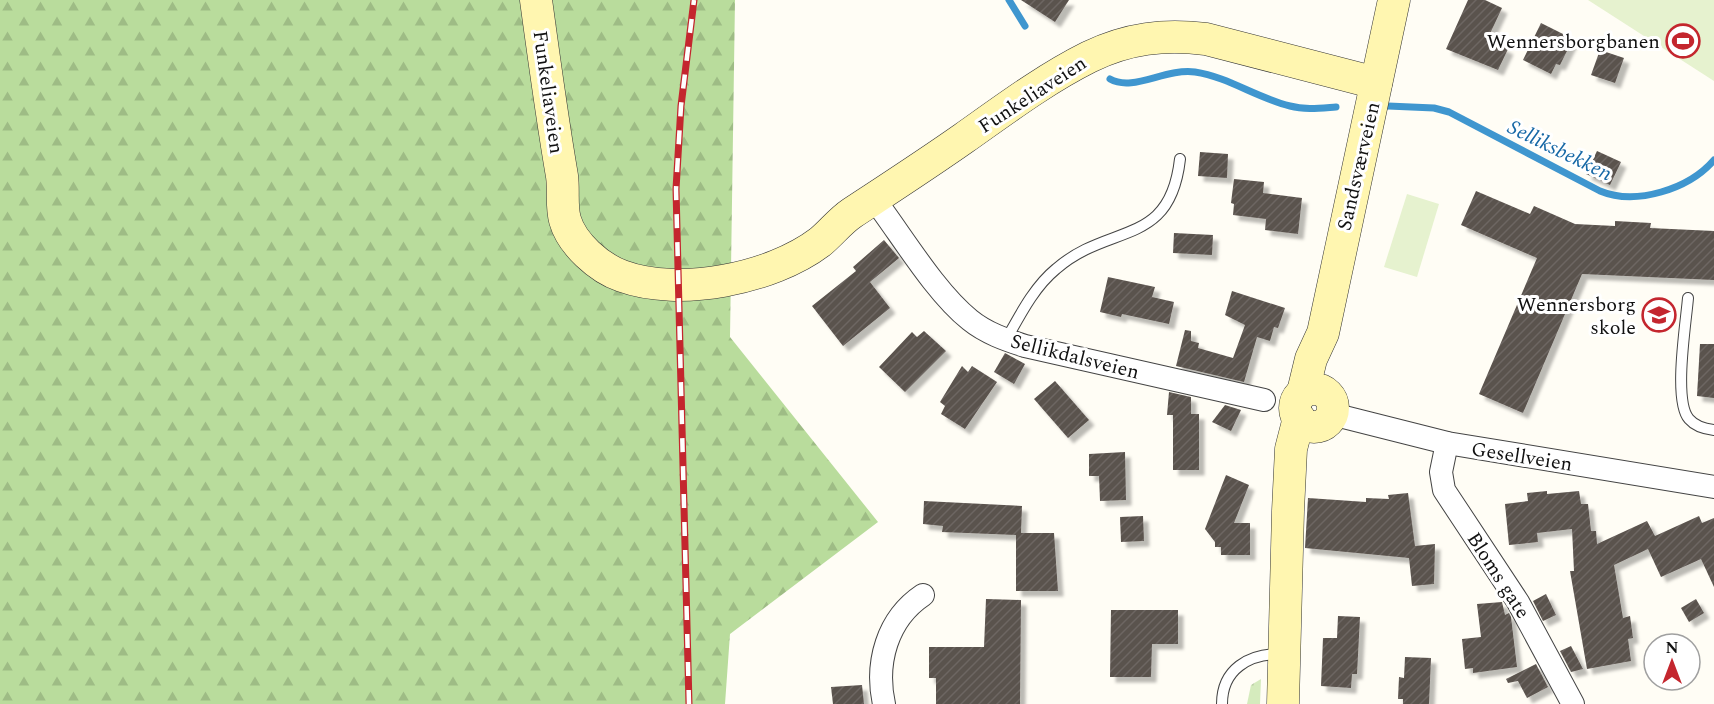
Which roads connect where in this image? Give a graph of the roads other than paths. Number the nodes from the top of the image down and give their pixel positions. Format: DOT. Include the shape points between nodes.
graph roads {
  1 [pos="536,0"];
  2 [pos="1394,0"];
  3 [pos="1376,83"];
  4 [pos="1180,159"];
  5 [pos="862,207"];
  6 [pos="1688,298"];
  7 [pos="1006,340"];
  8 [pos="1264,400"];
  9 [pos="1317,408"];
  10 [pos="1714,430"];
  11 [pos="1447,443"];
  12 [pos="1714,487"];
  13 [pos="923,595"];
  14 [pos="1284,654"];
  15 [pos="884,704"];
  16 [pos="1222,704"];
  17 [pos="1282,704"];
  18 [pos="1573,704"];
  1 -- 5 [label="street, Funkeliaveien" via="563,185 602,240 620,254 650,264 692,266 743,258"];
  2 -- 3 [label="street, Sandsværveien"];
  3 -- 5 [label="street, Funkeliaveien" via="1206,39 1140,38 1064,70"];
  3 -- 9 [label="street, Sandsværveien" via="1323,333 1328,361"];
  4 -- 7 [label="lane" via="1177,184 1165,210 1056,269 1042,283"];
  5 -- 7 [label="street, Sellikdalsveien" via="962,312"];
  6 -- 10 [label="lane" via="1682,399 1687,418 1695,425"];
  7 -- 8 [label="street, Sellikdalsveien"];
  9 -- 11 [label="street, Gesellveien"];
  9 -- 14 [label="street, Sandsværveien" via="1291,449"];
  11 -- 12 [label="street, Gesellveien"];
  11 -- 18 [label="street, Bloms gate" via="1441,472 1444,490 1518,602"];
  13 -- 15 [label="street" via="889,634 881,668"];
  14 -- 16 [label="lane" via="1265,654 1237,666 1227,680"];
  14 -- 17 [label="street, Sandsværveien"];
}
